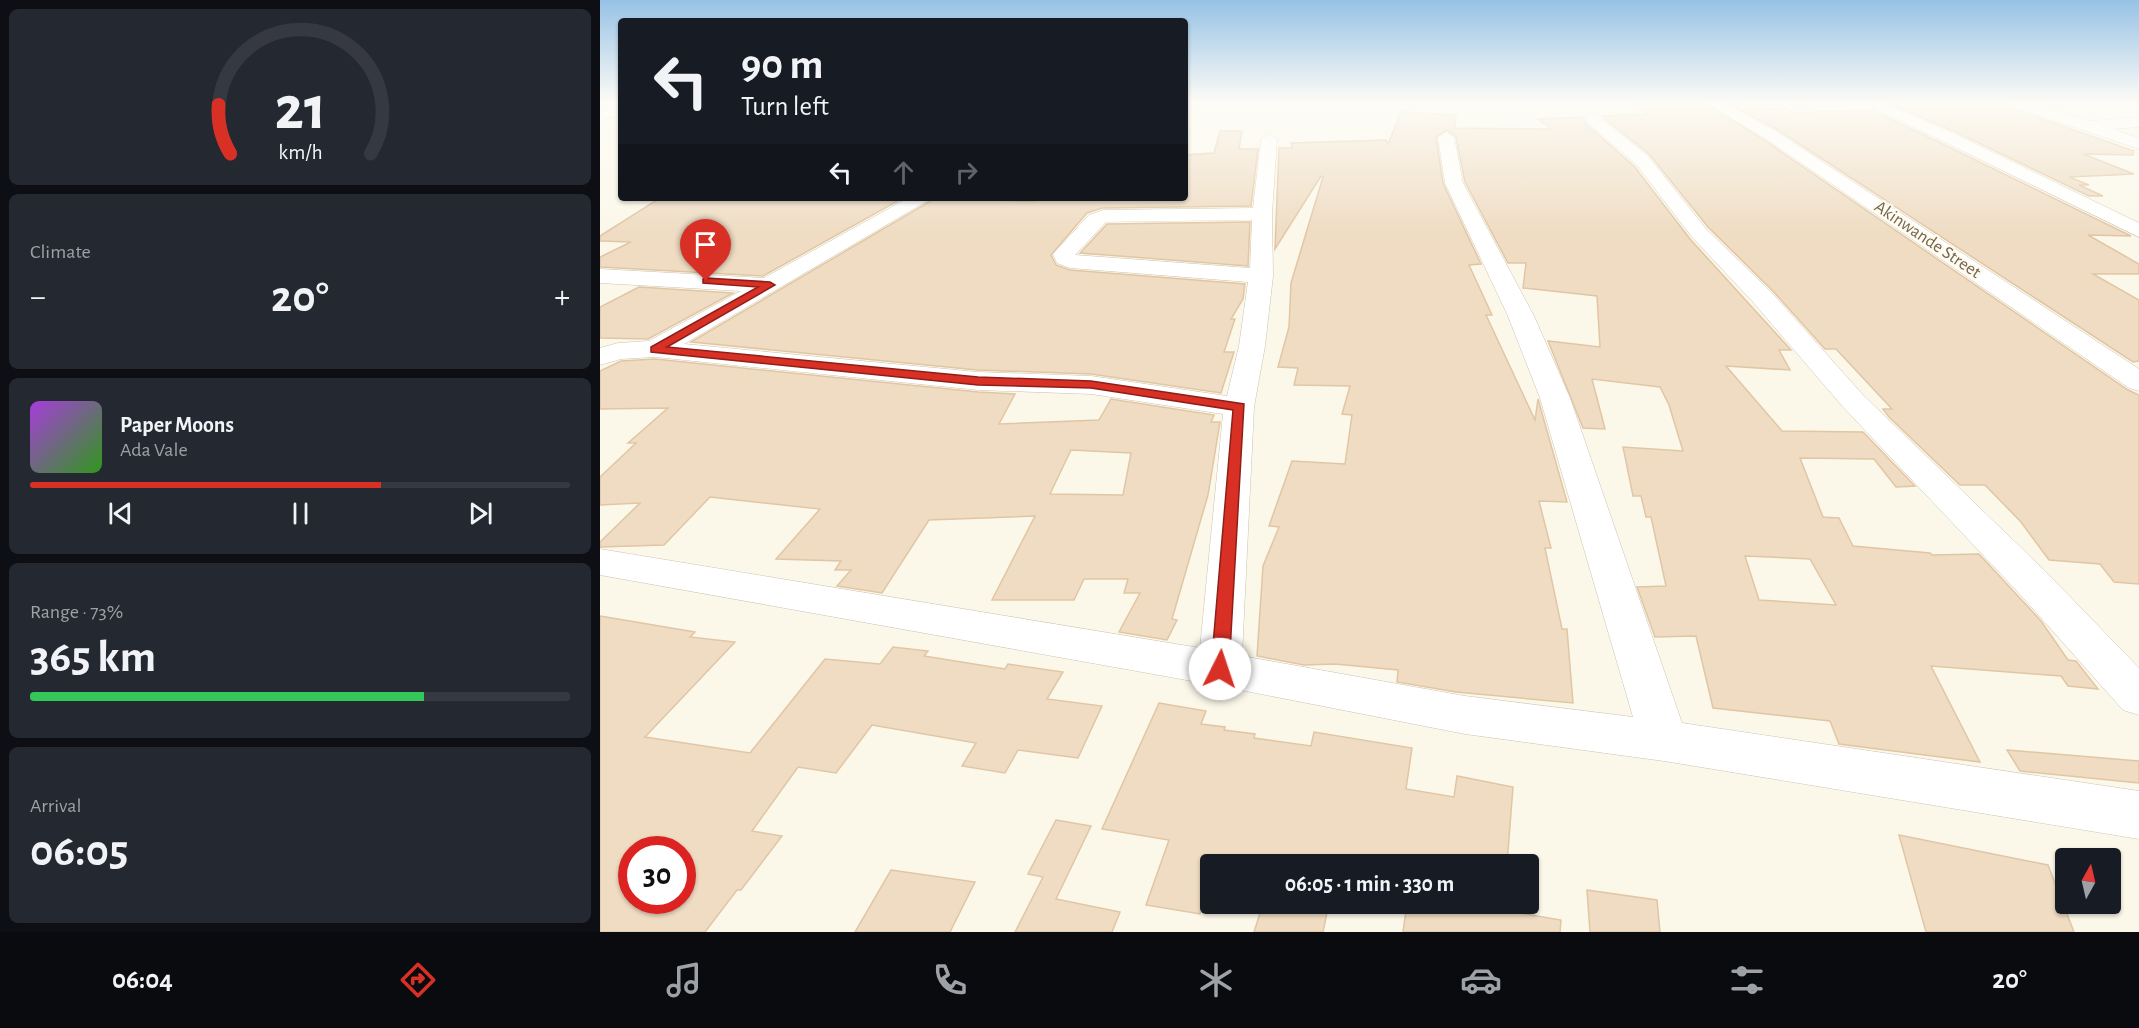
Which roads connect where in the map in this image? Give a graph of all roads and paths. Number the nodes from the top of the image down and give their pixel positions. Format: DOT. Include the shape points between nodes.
graph roads {
  1 [pos="1268,146"];
  2 [pos="1448,146"];
  3 [pos="1626,146"];
  4 [pos="1788,146"];
  5 [pos="1968,146"];
  6 [pos="917,201"];
  7 [pos="1262,214"];
  8 [pos="2139,231"];
  9 [pos="600,276"];
  10 [pos="1261,276"];
  11 [pos="770,285"];
  12 [pos="655,349"];
  13 [pos="600,357"];
  14 [pos="2139,382"];
  15 [pos="1239,407"];
  16 [pos="600,562"];
  17 [pos="1220,669"];
  18 [pos="2139,697"];
  19 [pos="1664,741"];
  20 [pos="2139,815"];
  1 -- 7 [label="street"];
  2 -- 19 [label="street" via="1454,183 1521,316 1555,398"];
  3 -- 18 [label="street" via="1642,160 1699,233 1762,297 1852,400"];
  4 -- 14 [label="street, Akinwande Street"];
  5 -- 8 [label="street"];
  6 -- 11 [label="street"];
  7 -- 10 [label="street"];
  7 -- 10 [label="street" via="1103,216 1064,254 1070,261"];
  9 -- 11 [label="street"];
  10 -- 15 [label="street"];
  11 -- 12 [label="street"];
  12 -- 13 [label="street" via="618,351"];
  12 -- 15 [label="street" via="978,381 1091,385"];
  15 -- 17 [label="street"];
  16 -- 17 [label="street"];
  17 -- 19 [label="street" via="1465,715"];
  19 -- 20 [label="street"];
}
